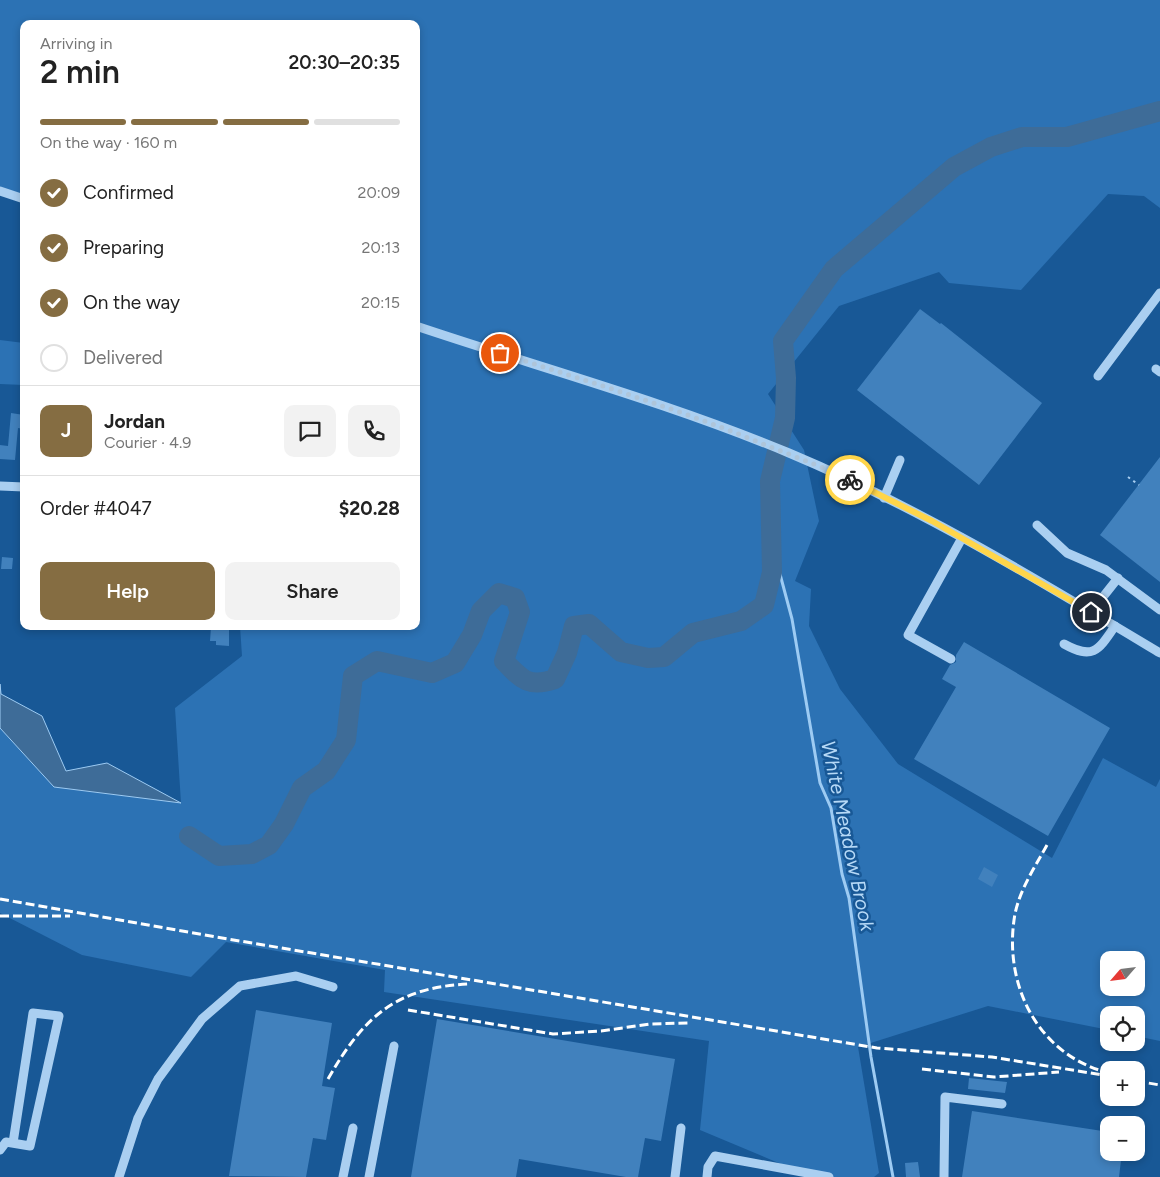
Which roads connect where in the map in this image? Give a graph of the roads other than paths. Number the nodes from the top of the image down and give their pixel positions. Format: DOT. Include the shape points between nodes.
graph roads {
  1 [pos="0,191"];
  2 [pos="20,198"];
  3 [pos="1160,293"];
  4 [pos="420,327"];
  5 [pos="1098,376"];
  6 [pos="900,460"];
  7 [pos="0,486"];
  8 [pos="20,487"];
  9 [pos="884,498"];
  10 [pos="1037,525"];
  11 [pos="962,538"];
  12 [pos="1118,578"];
  13 [pos="1160,610"];
  14 [pos="1091,612"];
  15 [pos="1115,626"];
  16 [pos="1064,644"];
  17 [pos="1160,653"];
  18 [pos="951,659"];
  19 [pos="333,987"];
  20 [pos="394,1046"];
  21 [pos="1002,1104"];
  22 [pos="354,1128"];
  23 [pos="681,1128"];
  24 [pos="6,1141"];
  25 [pos="0,1150"];
  26 [pos="119,1177"];
  27 [pos="343,1177"];
  28 [pos="369,1177"];
  29 [pos="675,1177"];
  30 [pos="707,1177"];
  31 [pos="829,1177"];
  32 [pos="944,1177"];
  1 -- 2 [label="street"];
  3 -- 5 [label="street"];
  4 -- 9 [label="street" via="616,388 789,453"];
  6 -- 9 [label="street"];
  7 -- 8 [label="street"];
  9 -- 11 [label="street"];
  10 -- 12 [label="street" via="1057,546"];
  11 -- 14 [label="street"];
  11 -- 18 [label="street" via="908,635"];
  12 -- 13 [label="street"];
  12 -- 14 [label="street"];
  14 -- 15 [label="street"];
  15 -- 16 [label="street" via="1094,652 1080,653"];
  15 -- 17 [label="street"];
  19 -- 26 [label="street" via="296,976 240,986 202,1019 158,1079 138,1118"];
  20 -- 28 [label="street"];
  21 -- 32 [label="street" via="945,1097"];
  22 -- 27 [label="street"];
  23 -- 29 [label="street"];
  24 -- 24 [label="street" via="30,1146 59,1016 34,1013"];
  24 -- 25 [label="street"];
  30 -- 31 [label="street" via="708,1167 715,1156"];
}
